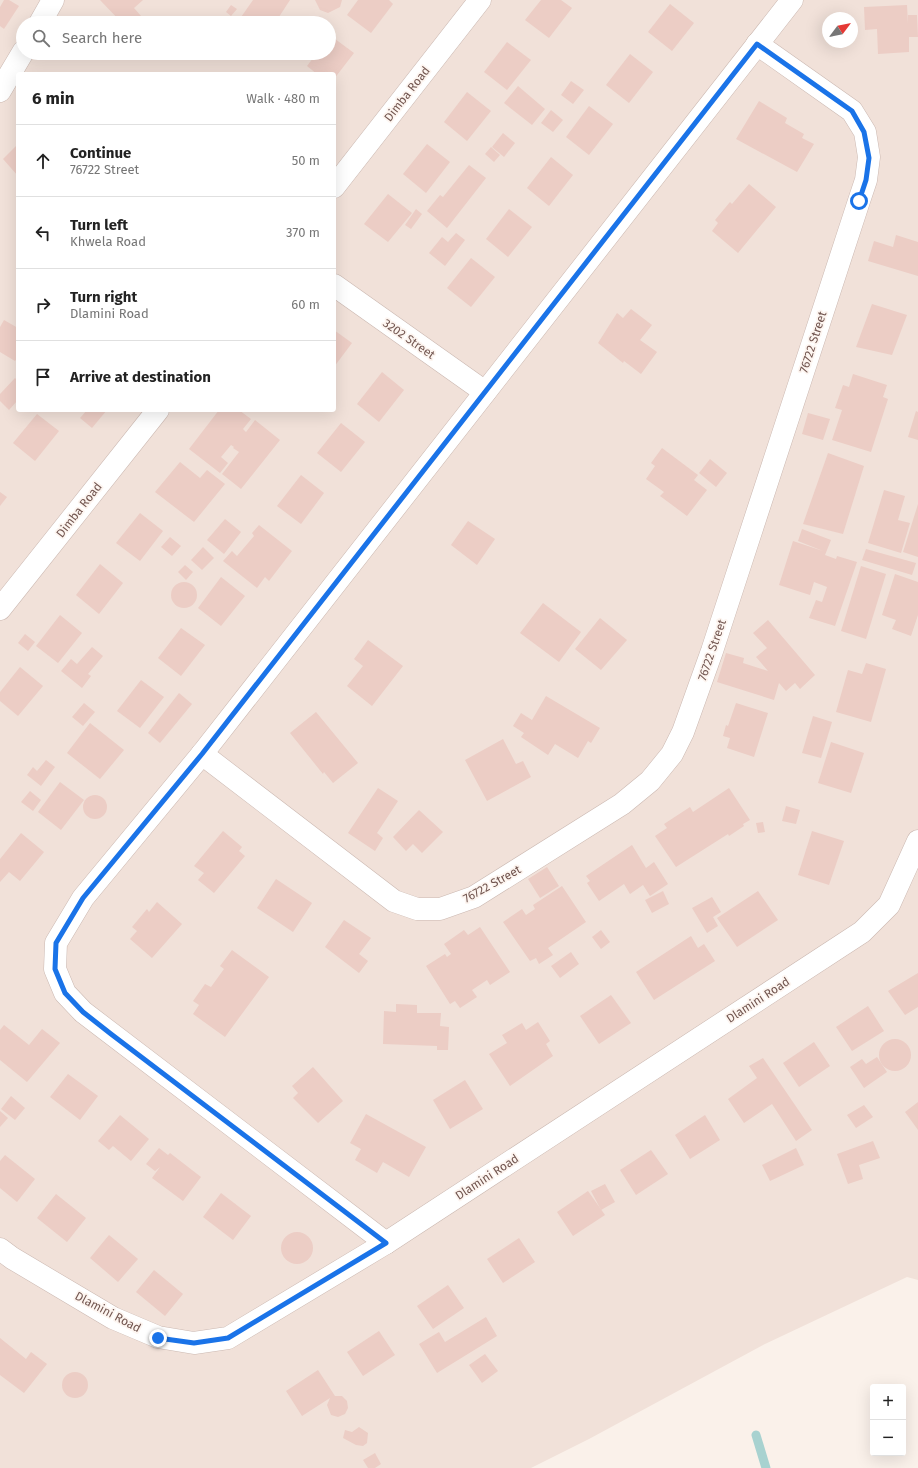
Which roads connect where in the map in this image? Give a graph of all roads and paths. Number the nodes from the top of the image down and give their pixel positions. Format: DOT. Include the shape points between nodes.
graph roads {
  1 [pos="53,0"];
  2 [pos="480,0"];
  3 [pos="792,0"];
  4 [pos="44,16"];
  5 [pos="757,44"];
  6 [pos="18,60"];
  7 [pos="0,91"];
  8 [pos="336,184"];
  9 [pos="336,286"];
  10 [pos="485,392"];
  11 [pos="156,412"];
  12 [pos="0,609"];
  13 [pos="202,754"];
  14 [pos="918,841"];
  15 [pos="386,1243"];
  16 [pos="0,1248"];
  1 -- 4 [label="street"];
  2 -- 8 [label="street, Dimba Road"];
  3 -- 5 [label="street"];
  5 -- 10 [label="street"];
  5 -- 13 [label="street, 76722 Street" via="852,111 864,132 869,158 866,180 712,651 683,732 672,754 650,781 622,804 474,897 440,909 417,909 394,901"];
  6 -- 7 [label="street"];
  9 -- 10 [label="street, 3202 Street"];
  10 -- 13 [label="street"];
  11 -- 12 [label="street, Dimba Road"];
  13 -- 15 [label="street" via="83,898 56,943 55,969 65,993 83,1012"];
  14 -- 15 [label="street, Dlamini Road" via="889,905 862,932"];
  15 -- 16 [label="street, Dlamini Road" via="228,1338 194,1343 158,1338 113,1318 12,1258"];
}
